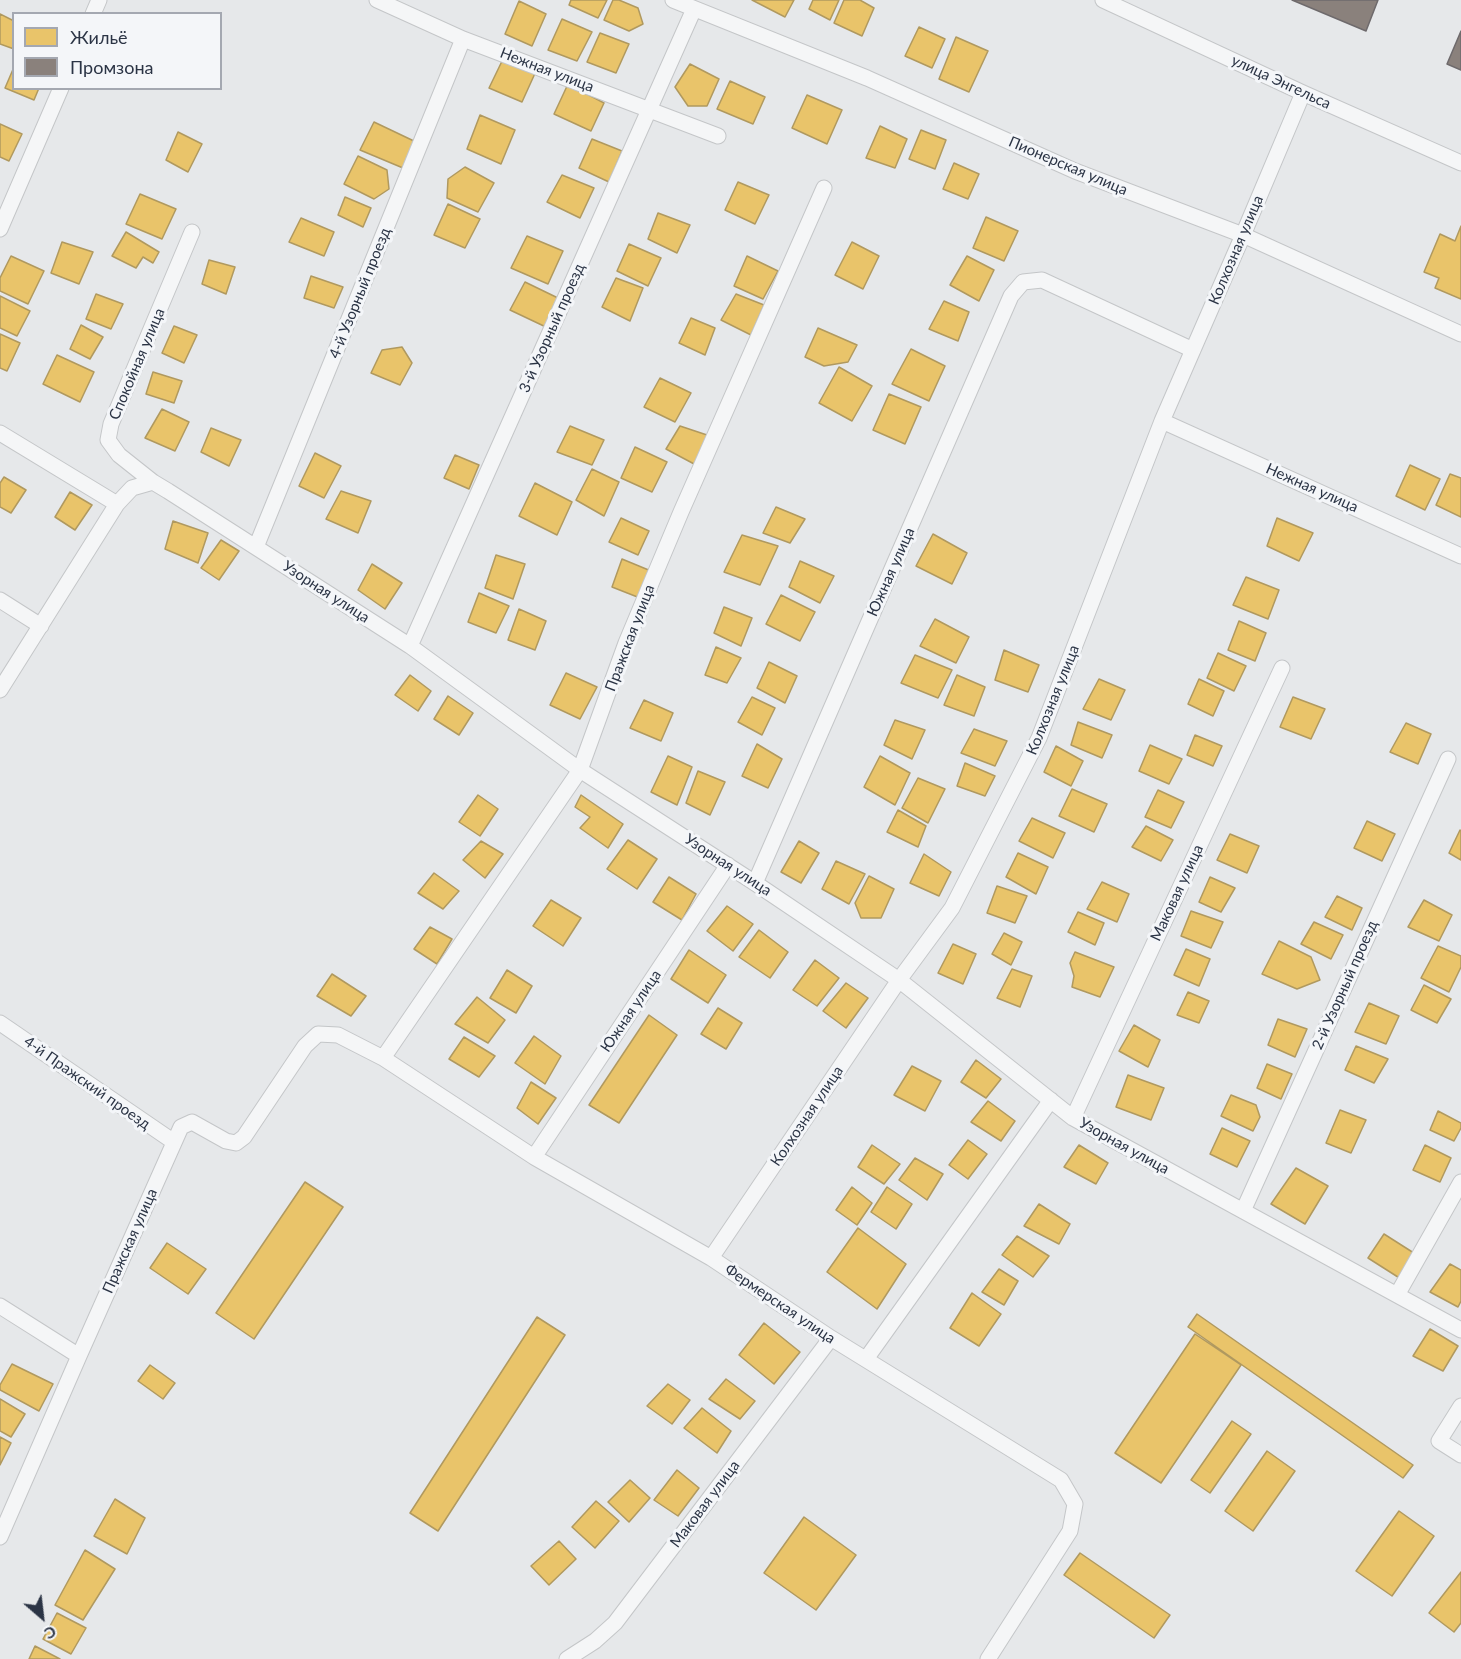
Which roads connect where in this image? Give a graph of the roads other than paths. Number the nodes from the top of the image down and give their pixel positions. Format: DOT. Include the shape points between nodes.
graph roads {
  1 [pos="377,0"];
  2 [pos="673,0"];
  3 [pos="1103,0"];
  4 [pos="694,9"];
  5 [pos="464,39"];
  6 [pos="60,90"];
  7 [pos="1303,93"];
  8 [pos="650,109"];
  9 [pos="718,136"];
  10 [pos="1461,163"];
  11 [pos="824,188"];
  12 [pos="0,229"];
  13 [pos="192,232"];
  14 [pos="1243,235"];
  15 [pos="1461,334"];
  16 [pos="1193,350"];
  17 [pos="1162,421"];
  18 [pos="0,433"];
  19 [pos="153,482"];
  20 [pos="117,504"];
  21 [pos="256,547"];
  22 [pos="1461,556"];
  23 [pos="0,600"];
  24 [pos="41,626"];
  25 [pos="410,646"];
  26 [pos="1282,668"];
  27 [pos="0,690"];
  28 [pos="1448,759"];
  29 [pos="580,770"];
  30 [pos="728,865"];
  31 [pos="755,883"];
  32 [pos="899,980"];
  33 [pos="0,1023"];
  34 [pos="318,1034"];
  35 [pos="383,1058"];
  36 [pos="1050,1100"];
  37 [pos="1073,1118"];
  38 [pos="174,1142"];
  39 [pos="534,1157"];
  40 [pos="1461,1182"];
  41 [pos="1243,1211"];
  42 [pos="711,1258"];
  43 [pos="1397,1295"];
  44 [pos="0,1306"];
  45 [pos="1461,1330"];
  46 [pos="831,1338"];
  47 [pos="79,1356"];
  48 [pos="866,1359"];
  49 [pos="1461,1406"];
  50 [pos="1461,1455"];
  51 [pos="0,1537"];
  52 [pos="567,1659"];
  53 [pos="988,1659"];
  1 -- 5 [label="street, Нежная улица"];
  2 -- 4 [label="street, Пионерская улица"];
  3 -- 7 [label="street, улица Энгельса"];
  4 -- 8 [label="street, 3-й Узорный проезд"];
  4 -- 14 [label="street, Пионерская улица" via="867,78 1075,171"];
  5 -- 8 [label="street, Нежная улица"];
  5 -- 21 [label="street, 4-й Узорный проезд"];
  6 -- 12 [label="street"];
  7 -- 10 [label="street, улица Энгельса"];
  7 -- 14 [label="street, Колхозная улица"];
  8 -- 9 [label="street, Нежная улица"];
  8 -- 25 [label="street, 3-й Узорный проезд"];
  11 -- 29 [label="street, Пражская улица" via="630,632"];
  13 -- 19 [label="street, Спокойная улица" via="111,424 108,440 119,455"];
  14 -- 15 [label="street, Пионерская улица"];
  14 -- 16 [label="street, Колхозная улица"];
  16 -- 17 [label="street, Колхозная улица"];
  16 -- 31 [label="street, Южная улица" via="1042,280 1023,282 1011,296"];
  17 -- 22 [label="street, Нежная улица"];
  17 -- 32 [label="street, Колхозная улица" via="1039,738 952,908"];
  18 -- 20 [label="street"];
  19 -- 20 [label="street" via="132,488"];
  19 -- 21 [label="street, Узорная улица"];
  20 -- 24 [label="street"];
  21 -- 25 [label="street, Узорная улица"];
  23 -- 24 [label="street"];
  24 -- 27 [label="street"];
  25 -- 29 [label="street, Узорная улица"];
  26 -- 37 [label="street, Маковая улица"];
  28 -- 41 [label="street, 2-й Узорный проезд"];
  29 -- 30 [label="street, Узорная улица"];
  29 -- 35 [label="street, Пражская улица"];
  30 -- 31 [label="street, Узорная улица"];
  30 -- 39 [label="street, Южная улица"];
  31 -- 32 [label="street, Узорная улица"];
  32 -- 36 [label="street, Узорная улица"];
  32 -- 42 [label="street, Колхозная улица"];
  33 -- 38 [label="street, 4-й Пражский проезд"];
  34 -- 35 [label="street, Фермерская улица" via="338,1035"];
  34 -- 38 [label="street, Пражская улица" via="305,1046 244,1137 236,1143 226,1141 192,1122 181,1127"];
  35 -- 39 [label="street, Фермерская улица"];
  36 -- 37 [label="street, Узорная улица"];
  36 -- 48 [label="street"];
  37 -- 41 [label="street, Узорная улица"];
  38 -- 47 [label="street, Пражская улица"];
  39 -- 42 [label="street, Фермерская улица"];
  40 -- 43 [label="street"];
  41 -- 43 [label="street, Узорная улица"];
  42 -- 46 [label="street, Фермерская улица"];
  43 -- 45 [label="street, Узорная улица"];
  44 -- 47 [label="street"];
  46 -- 48 [label="street, Фермерская улица"];
  46 -- 52 [label="street, Маковая улица" via="615,1623"];
  47 -- 51 [label="street, Пражская улица"];
  48 -- 53 [label="street, Фермерская улица" via="1061,1480 1075,1504 1070,1532"];
  49 -- 50 [label="street" via="1439,1441"];
}
